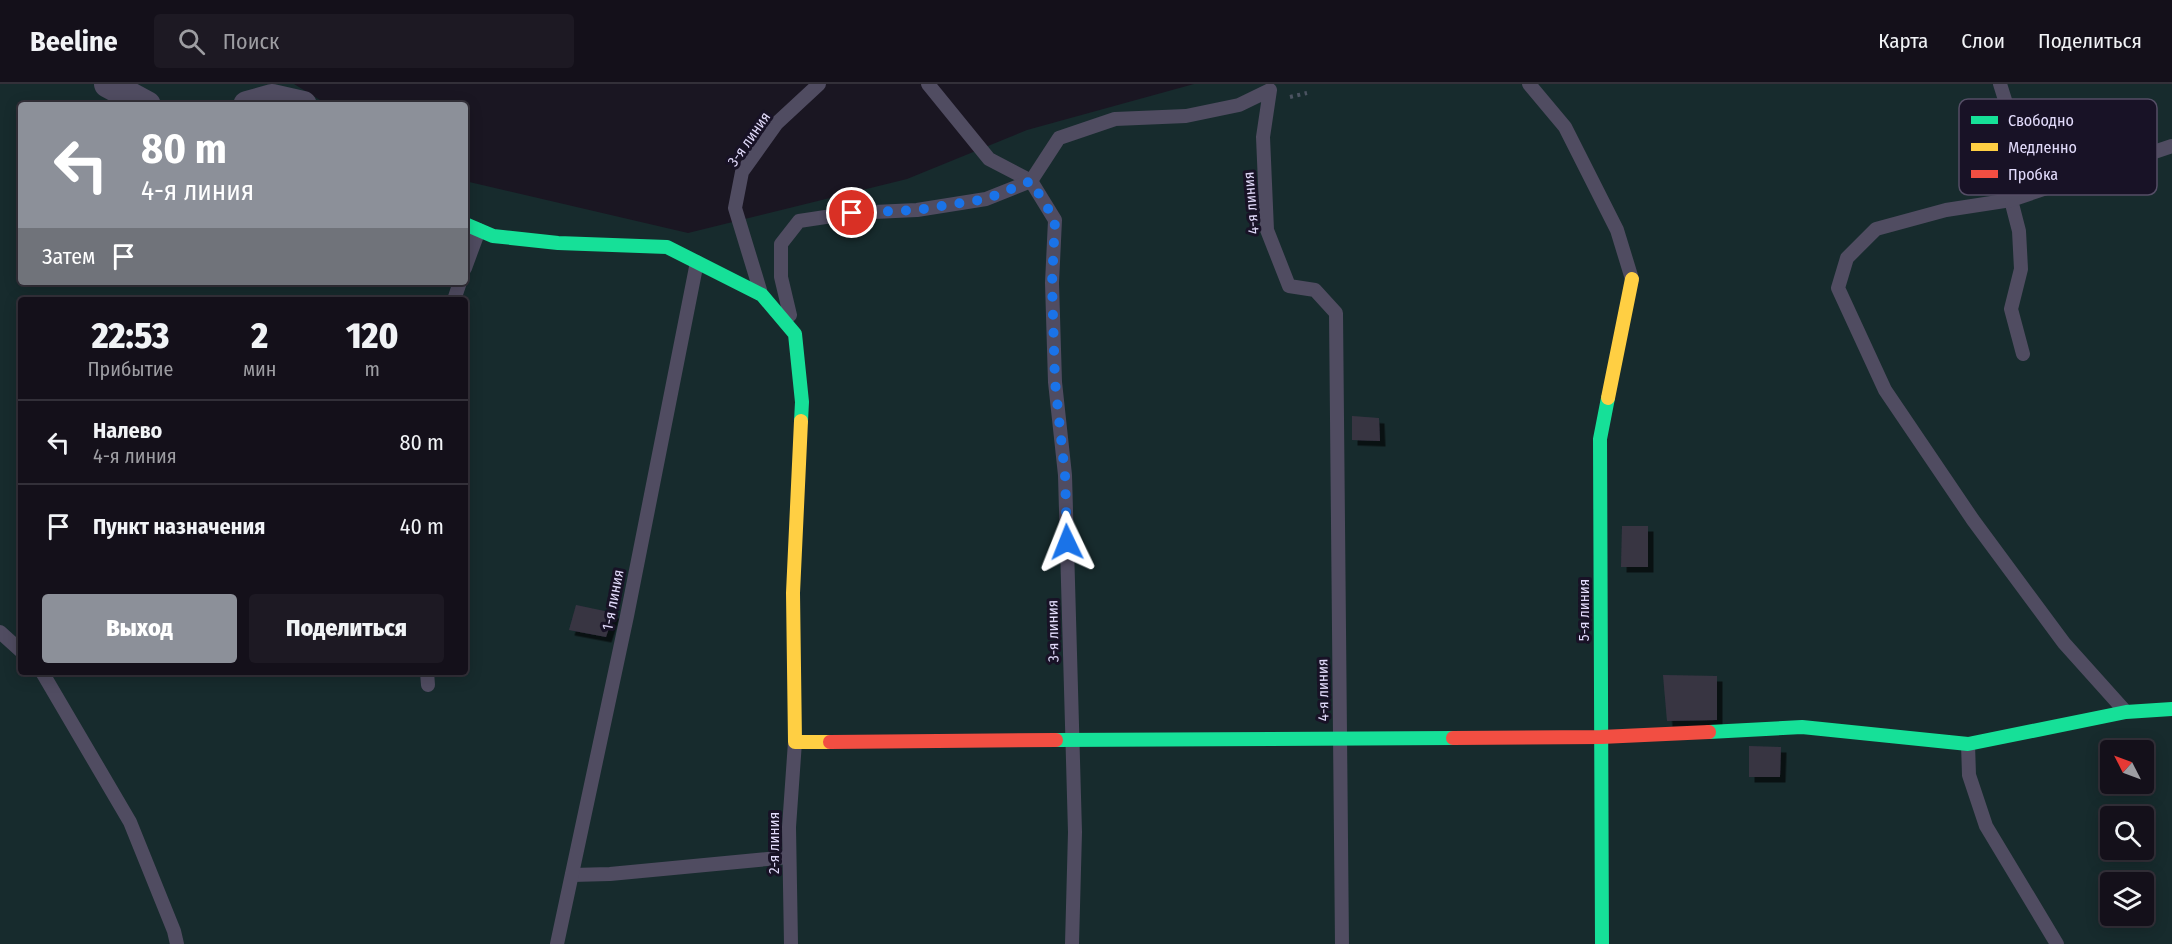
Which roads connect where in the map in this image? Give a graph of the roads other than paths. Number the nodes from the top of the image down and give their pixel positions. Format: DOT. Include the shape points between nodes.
graph roads {
  1 [pos="108,84"];
  2 [pos="819,84"];
  3 [pos="928,84"];
  4 [pos="1529,84"];
  5 [pos="2000,84"];
  6 [pos="2005,99"];
  7 [pos="141,102"];
  8 [pos="260,102"];
  9 [pos="288,102"];
  10 [pos="2172,146"];
  11 [pos="2157,151"];
  12 [pos="1031,181"];
  13 [pos="2012,195"];
  14 [pos="2026,195"];
  15 [pos="2011,200"];
  16 [pos="468,225"];
  17 [pos="479,230"];
  18 [pos="468,260"];
  19 [pos="698,262"];
  20 [pos="1632,279"];
  21 [pos="762,295"];
  22 [pos="795,334"];
  23 [pos="2023,354"];
  24 [pos="0,632"];
  25 [pos="18,648"];
  26 [pos="44,675"];
  27 [pos="2172,709"];
  28 [pos="2126,712"];
  29 [pos="1601,737"];
  30 [pos="1340,738"];
  31 [pos="1072,740"];
  32 [pos="795,742"];
  33 [pos="1968,744"];
  34 [pos="789,857"];
  35 [pos="572,875"];
  36 [pos="177,944"];
  37 [pos="557,944"];
  38 [pos="791,944"];
  39 [pos="1072,944"];
  40 [pos="1342,944"];
  41 [pos="1602,944"];
  42 [pos="2057,944"];
  1 -- 7 [label="street"];
  2 -- 21 [label="lane, 3-я линия" via="777,123 742,172 735,208"];
  3 -- 12 [label="lane" via="989,159"];
  4 -- 20 [label="lane" via="1565,127 1617,230"];
  5 -- 6 [label="lane"];
  8 -- 9 [label="street"];
  10 -- 11 [label="lane"];
  12 -- 22 [label="lane" via="986,199 799,222 781,244 781,277"];
  12 -- 30 [label="lane, 4-я линия" via="1059,138 1115,119 1186,116 1239,105 1270,90 1263,137 1266,230 1289,286 1315,291 1336,313"];
  12 -- 31 [label="lane, 3-я линия" via="1055,220 1055,382 1065,475"];
  13 -- 15 [label="lane"];
  14 -- 15 [label="lane"];
  15 -- 23 [label="lane" via="2019,231 2021,269 2011,309"];
  15 -- 28 [label="lane" via="1946,210 1876,229 1847,258 1838,288 1885,390 1973,520 2064,643"];
  16 -- 17 [label="street"];
  17 -- 18 [label="lane"];
  17 -- 19 [label="street" via="493,236 558,243 667,247"];
  19 -- 21 [label="street"];
  19 -- 35 [label="lane, 1-я линия"];
  20 -- 29 [label="street, 5-я линия" via="1600,439"];
  21 -- 22 [label="street"];
  22 -- 32 [label="street" via="802,402 793,593"];
  24 -- 25 [label="lane"];
  26 -- 36 [label="lane" via="130,822"];
  27 -- 28 [label="street"];
  28 -- 33 [label="street"];
  29 -- 30 [label="street"];
  29 -- 33 [label="street" via="1802,728"];
  29 -- 41 [label="street, 5-я линия"];
  30 -- 31 [label="street"];
  30 -- 40 [label="lane, 4-я линия"];
  31 -- 32 [label="street"];
  31 -- 39 [label="lane, 3-я линия"];
  32 -- 34 [label="lane, 2-я линия"];
  33 -- 42 [label="lane" via="1969,775 1986,826"];
  34 -- 35 [label="lane"];
  34 -- 38 [label="lane, 2-я линия"];
  35 -- 37 [label="lane, 1-я линия"];
}
